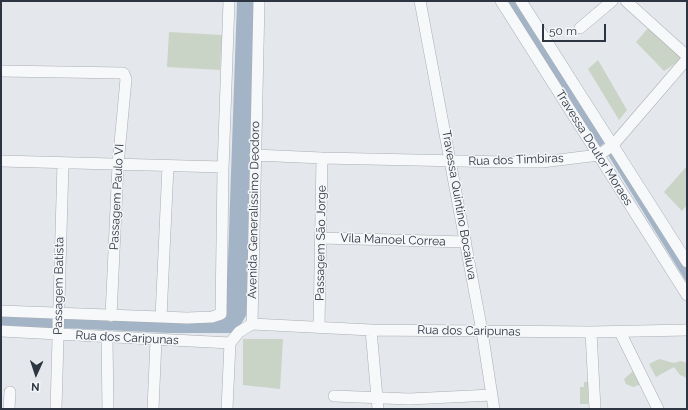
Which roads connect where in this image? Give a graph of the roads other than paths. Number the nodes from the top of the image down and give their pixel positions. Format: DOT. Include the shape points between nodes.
graph roads {
  1 [pos="229,1"];
  2 [pos="259,1"];
  3 [pos="420,1"];
  4 [pos="501,1"];
  5 [pos="521,1"];
  6 [pos="612,1"];
  7 [pos="626,1"];
  8 [pos="580,28"];
  9 [pos="687,56"];
  10 [pos="687,59"];
  11 [pos="1,71"];
  12 [pos="613,145"];
  13 [pos="254,155"];
  14 [pos="599,155"];
  15 [pos="322,158"];
  16 [pos="1,161"];
  17 [pos="451,162"];
  18 [pos="63,163"];
  19 [pos="118,165"];
  20 [pos="168,166"];
  21 [pos="223,167"];
  22 [pos="321,238"];
  23 [pos="466,242"];
  24 [pos="687,262"];
  25 [pos="687,295"];
  26 [pos="1,311"];
  27 [pos="59,314"];
  28 [pos="111,316"];
  29 [pos="160,317"];
  30 [pos="252,324"];
  31 [pos="319,327"];
  32 [pos="371,330"];
  33 [pos="687,330"];
  34 [pos="1,331"];
  35 [pos="482,331"];
  36 [pos="591,332"];
  37 [pos="620,332"];
  38 [pos="58,334"];
  39 [pos="107,337"];
  40 [pos="156,340"];
  41 [pos="230,343"];
  42 [pos="10,392"];
  43 [pos="492,395"];
  44 [pos="334,396"];
  45 [pos="378,404"];
  46 [pos="9,409"];
  47 [pos="56,409"];
  48 [pos="108,409"];
  49 [pos="154,409"];
  50 [pos="227,409"];
  51 [pos="494,409"];
  52 [pos="595,409"];
  53 [pos="658,409"];
  1 -- 21 [label="street"];
  2 -- 13 [label="street, Avenida Generalíssimo Deodoro"];
  3 -- 17 [label="street, Travessa Quintino Bocaiuva"];
  4 -- 14 [label="street, Travessa Doutor Moraes"];
  5 -- 12 [label="street, Travessa Doutor Moraes"];
  6 -- 8 [label="street"];
  7 -- 9 [label="street"];
  10 -- 12 [label="street, Rua dos Timbiras"];
  11 -- 19 [label="street, Passagem Paulo VI" via="123,72 126,79"];
  12 -- 14 [label="street, Rua dos Timbiras"];
  12 -- 24 [label="street, Travessa Doutor Moraes"];
  13 -- 15 [label="street, Rua dos Timbiras"];
  13 -- 30 [label="street, Avenida Generalíssimo Deodoro"];
  14 -- 17 [label="street, Rua dos Timbiras" via="542,162"];
  14 -- 25 [label="street, Travessa Doutor Moraes"];
  15 -- 17 [label="street, Rua dos Timbiras"];
  15 -- 22 [label="street, Passagem São Jorge"];
  16 -- 18 [label="street"];
  17 -- 23 [label="street, Travessa Quintino Bocaiuva"];
  18 -- 19 [label="street"];
  18 -- 27 [label="street, Passagem Batista"];
  19 -- 20 [label="street"];
  19 -- 28 [label="street, Passagem Paulo VI"];
  20 -- 21 [label="street"];
  20 -- 29 [label="street"];
  21 -- 29 [label="street, Rua dos Caripunas" via="221,314 212,317"];
  22 -- 23 [label="street, Vila Manoel Correa"];
  22 -- 31 [label="street, Passagem São Jorge"];
  23 -- 35 [label="street, Travessa Quintino Bocaiuva"];
  26 -- 27 [label="street, Rua dos Caripunas"];
  27 -- 28 [label="street, Rua dos Caripunas"];
  27 -- 38 [label="street, Passagem Batista"];
  28 -- 29 [label="street, Rua dos Caripunas"];
  30 -- 31 [label="street, Rua dos Caripunas"];
  30 -- 41 [label="street"];
  31 -- 32 [label="street, Rua dos Caripunas"];
  32 -- 35 [label="street, Rua dos Caripunas"];
  32 -- 45 [label="street"];
  33 -- 37 [label="street, Rua dos Caripunas"];
  34 -- 38 [label="street, Rua dos Caripunas"];
  35 -- 36 [label="street, Rua dos Caripunas"];
  35 -- 43 [label="street, Travessa Quintino Bocaiuva"];
  36 -- 37 [label="street, Rua dos Caripunas"];
  36 -- 52 [label="street"];
  37 -- 53 [label="street"];
  38 -- 39 [label="street, Rua dos Caripunas"];
  38 -- 47 [label="street, Passagem Batista"];
  39 -- 40 [label="street, Rua dos Caripunas"];
  39 -- 48 [label="street"];
  40 -- 41 [label="street, Rua dos Caripunas"];
  40 -- 49 [label="street"];
  41 -- 50 [label="street"];
  42 -- 46 [label="street"];
  43 -- 45 [label="street"];
  43 -- 51 [label="street, Travessa Quintino Bocaiuva"];
  44 -- 45 [label="street"];
}
